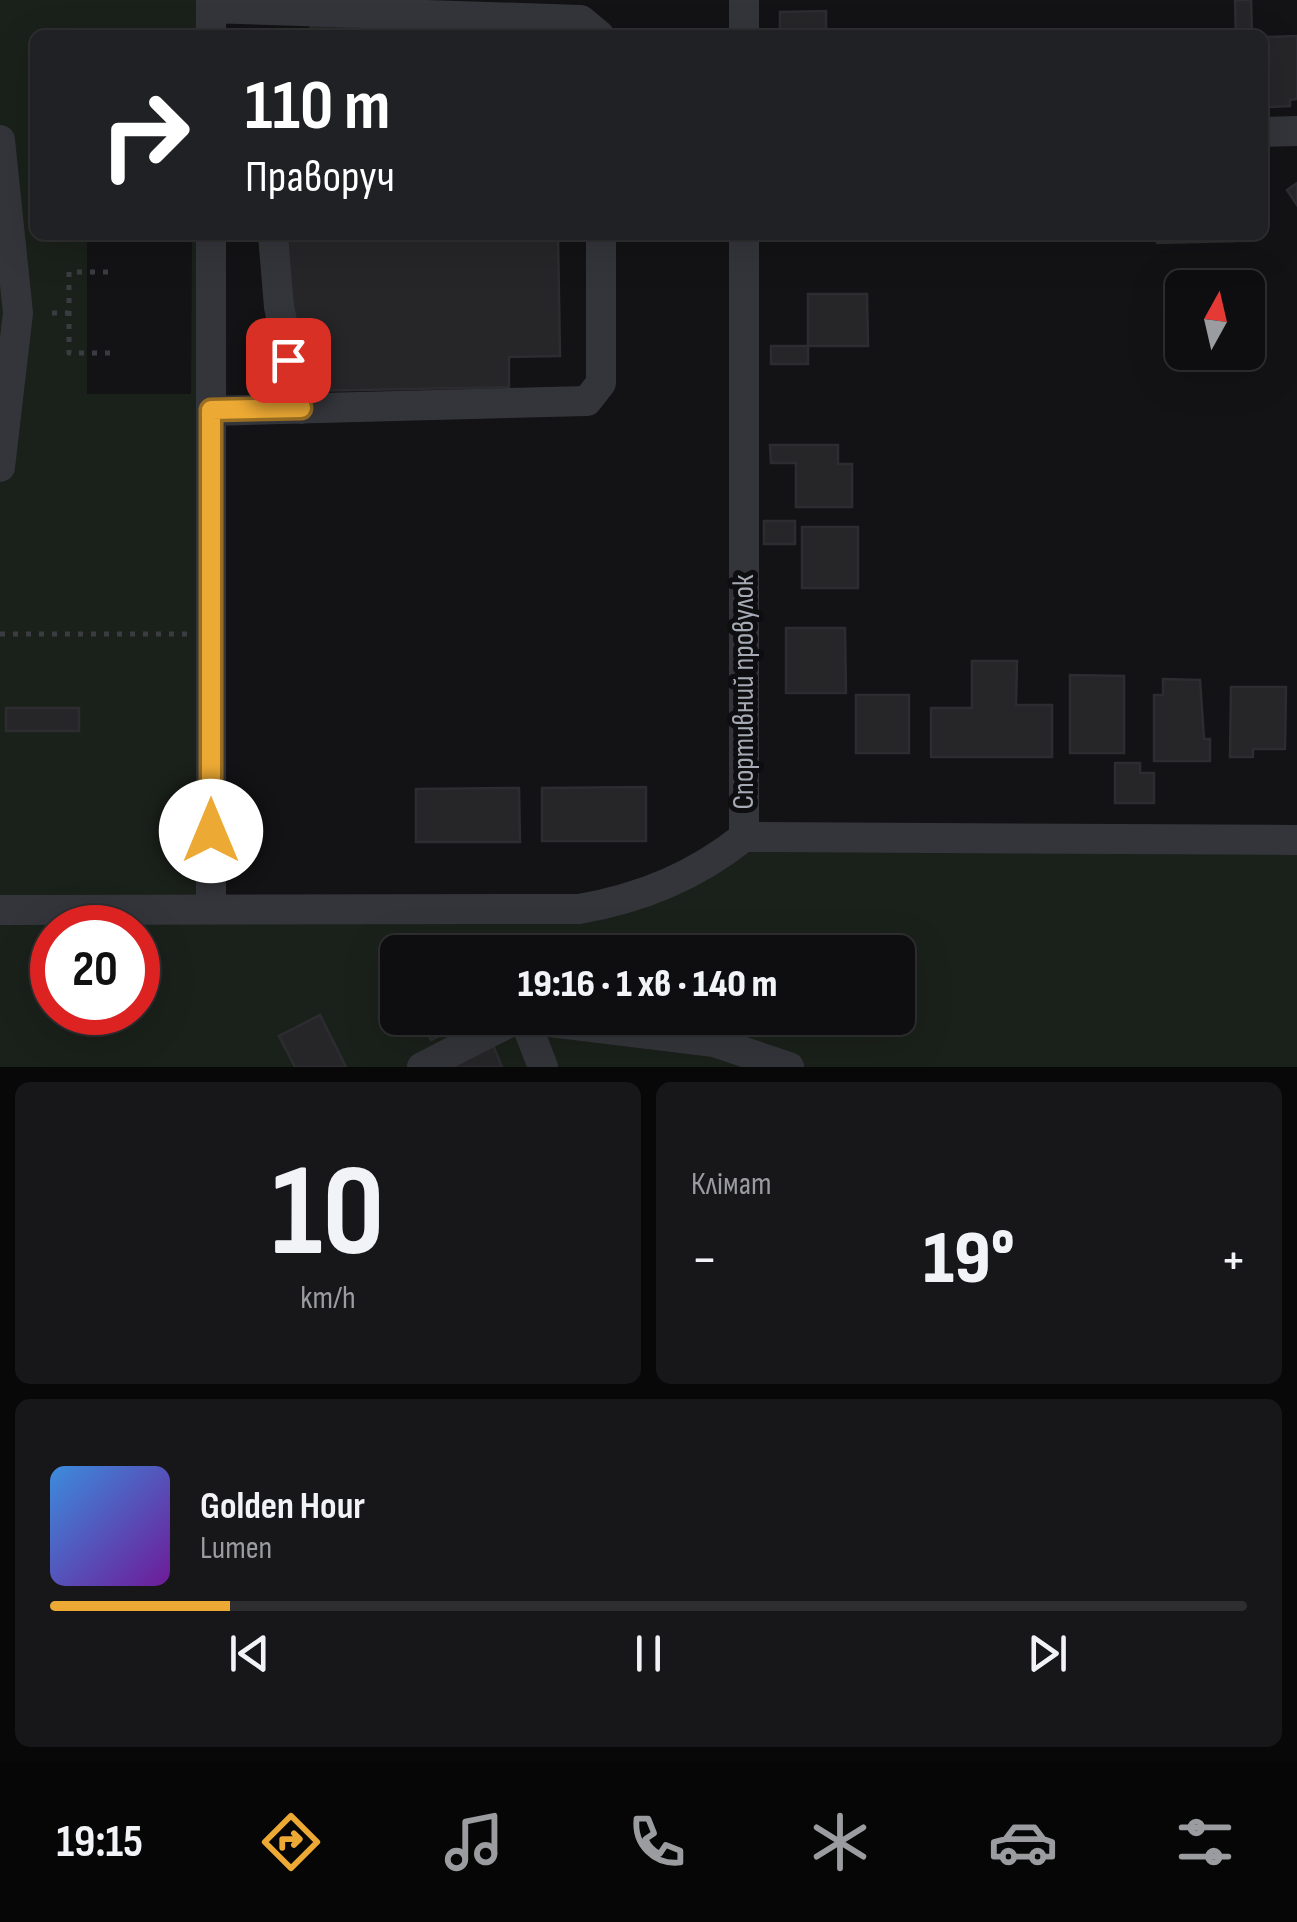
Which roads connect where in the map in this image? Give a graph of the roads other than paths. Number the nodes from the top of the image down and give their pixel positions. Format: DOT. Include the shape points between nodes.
graph roads {
  1 [pos="744,0"];
  2 [pos="211,14"];
  3 [pos="301,23"];
  4 [pos="593,30"];
  5 [pos="744,30"];
  6 [pos="1268,132"];
  7 [pos="1297,132"];
  8 [pos="0,140"];
  9 [pos="211,240"];
  10 [pos="274,240"];
  11 [pos="601,240"];
  12 [pos="744,240"];
  13 [pos="301,408"];
  14 [pos="211,410"];
  15 [pos="0,466"];
  16 [pos="744,837"];
  17 [pos="1297,840"];
  18 [pos="0,910"];
  19 [pos="211,910"];
  20 [pos="486,1035"];
  21 [pos="528,1035"];
  22 [pos="611,1035"];
  23 [pos="724,1056"];
  24 [pos="422,1067"];
  25 [pos="543,1067"];
  26 [pos="789,1067"];
  1 -- 5 [label="street"];
  2 -- 3 [label="street"];
  3 -- 4 [label="street" via="581,20"];
  6 -- 7 [label="street"];
  8 -- 15 [label="street" via="18,313"];
  9 -- 14 [label="street"];
  10 -- 13 [label="street" via="278,308"];
  11 -- 13 [label="street" via="602,383 587,401"];
  12 -- 16 [label="street, Спортивний провулок"];
  13 -- 14 [label="street"];
  14 -- 19 [label="street"];
  16 -- 17 [label="street, Спортивний провулок"];
  16 -- 19 [label="street" via="679,880 580,908"];
  18 -- 19 [label="street"];
  20 -- 24 [label="street"];
  21 -- 25 [label="street"];
  22 -- 23 [label="street"];
  23 -- 26 [label="street"];
}
